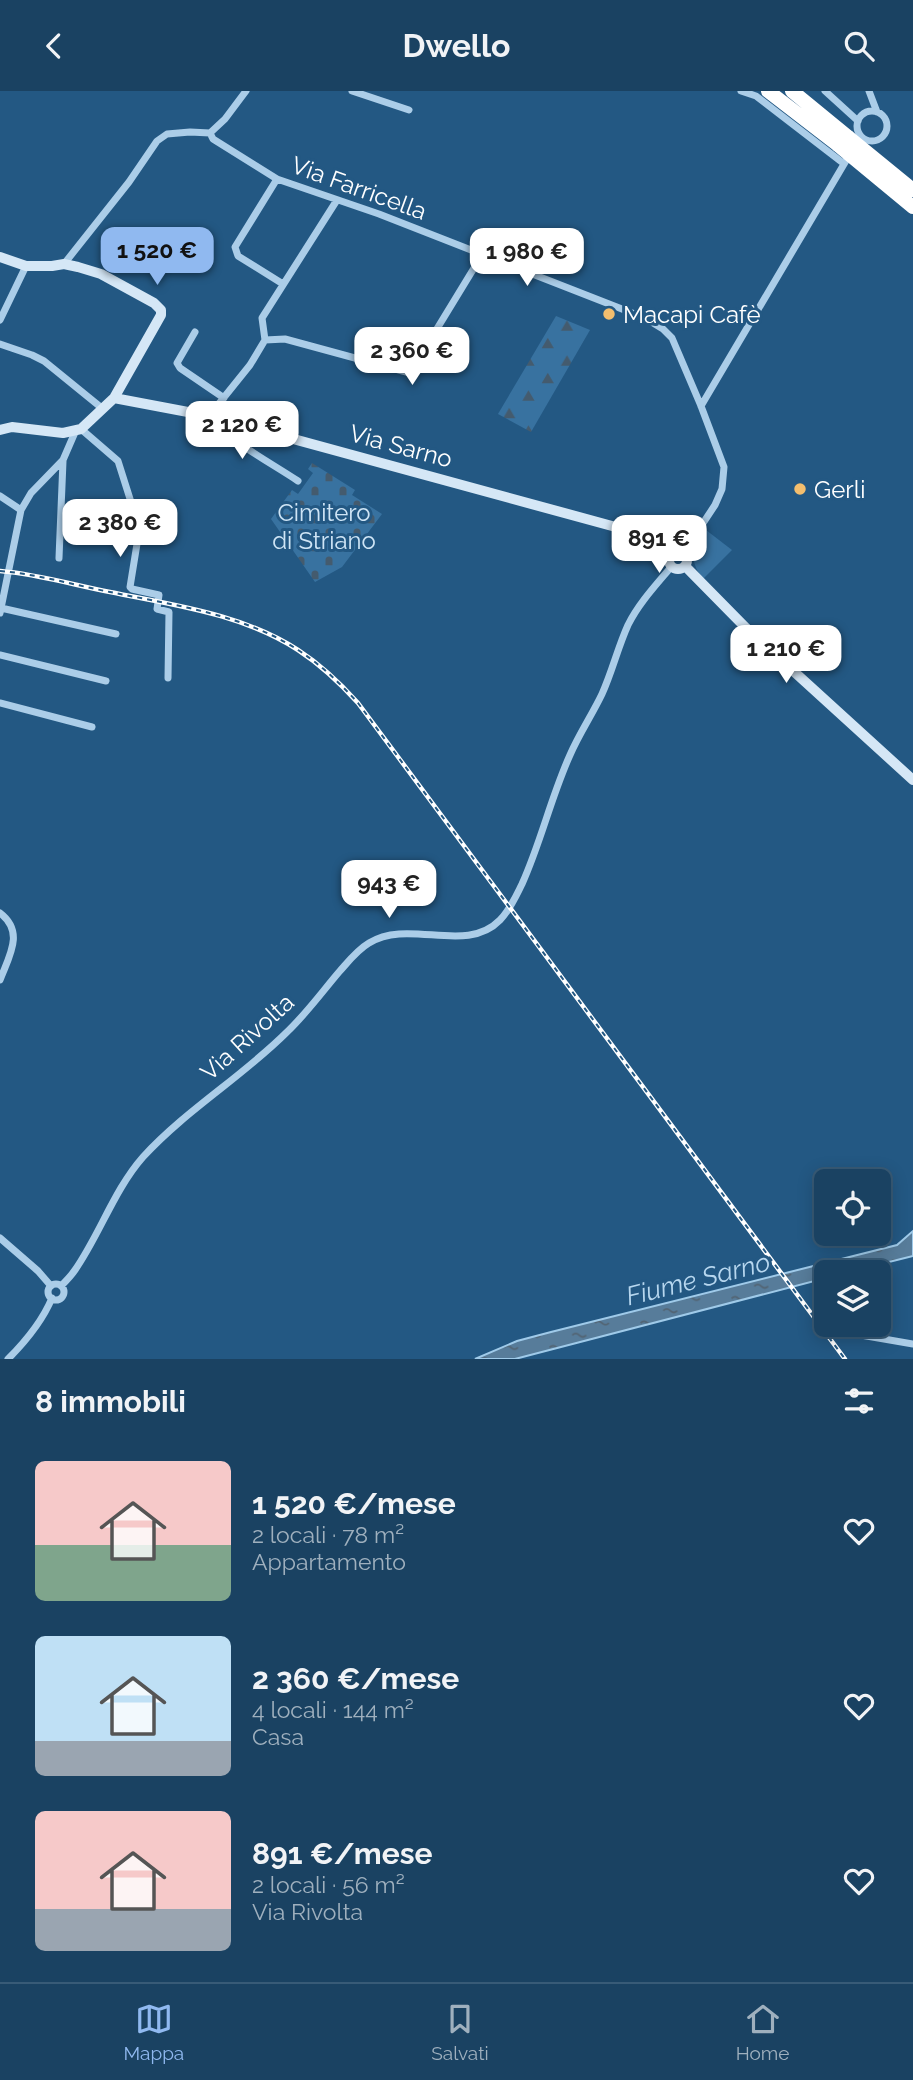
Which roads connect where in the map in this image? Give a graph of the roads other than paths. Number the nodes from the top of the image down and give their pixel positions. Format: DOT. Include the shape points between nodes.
graph roads {
  1 [pos="246,91"];
  2 [pos="352,91"];
  3 [pos="741,91"];
  4 [pos="768,91"];
  5 [pos="792,91"];
  6 [pos="825,91"];
  7 [pos="869,91"];
  8 [pos="409,110"];
  9 [pos="877,112"];
  10 [pos="858,121"];
  11 [pos="210,133"];
  12 [pos="863,138"];
  13 [pos="843,141"];
  14 [pos="843,163"];
  15 [pos="278,179"];
  16 [pos="913,190"];
  17 [pos="337,201"];
  18 [pos="913,207"];
  19 [pos="482,255"];
  20 [pos="0,257"];
  21 [pos="64,264"];
  22 [pos="26,266"];
  23 [pos="283,284"];
  24 [pos="0,320"];
  25 [pos="195,332"];
  26 [pos="265,340"];
  27 [pos="0,344"];
  28 [pos="114,398"];
  29 [pos="224,398"];
  30 [pos="701,406"];
  31 [pos="103,409"];
  32 [pos="209,416"];
  33 [pos="79,429"];
  34 [pos="0,430"];
  35 [pos="63,460"];
  36 [pos="298,481"];
  37 [pos="0,496"];
  38 [pos="21,510"];
  39 [pos="684,552"];
  40 [pos="59,558"];
  41 [pos="672,560"];
  42 [pos="685,566"];
  43 [pos="0,610"];
  44 [pos="116,634"];
  45 [pos="0,655"];
  46 [pos="168,678"];
  47 [pos="106,681"];
  48 [pos="0,703"];
  49 [pos="92,727"];
  50 [pos="913,780"];
  51 [pos="0,913"];
  52 [pos="0,980"];
  53 [pos="0,1238"];
  54 [pos="51,1286"];
  55 [pos="61,1286"];
  56 [pos="52,1298"];
  57 [pos="872,1337"];
  58 [pos="913,1344"];
  59 [pos="8,1359"];
  1 -- 11 [label="street"];
  2 -- 8 [label="street"];
  3 -- 14 [label="street" via="755,96"];
  4 -- 13 [label="highway"];
  5 -- 13 [label="highway"];
  6 -- 10 [label="street"];
  7 -- 9 [label="street"];
  9 -- 10 [label="street" via="868,112"];
  9 -- 12 [label="street" via="885,118 886,132 874,141"];
  10 -- 12 [label="street"];
  11 -- 15 [label="street, Via Farricella"];
  11 -- 21 [label="street" via="167,134 157,141"];
  12 -- 14 [label="street"];
  13 -- 16 [label="highway, bridge"];
  13 -- 18 [label="highway, bridge"];
  14 -- 30 [label="street"];
  15 -- 17 [label="street, Via Farricella"];
  15 -- 23 [label="street" via="235,247 238,256"];
  17 -- 19 [label="street, Via Farricella"];
  17 -- 23 [label="street"];
  19 -- 26 [label="street" via="410,373 285,339"];
  19 -- 30 [label="street, Via Farricella" via="663,329 672,338"];
  20 -- 22 [label="main road"];
  21 -- 22 [label="main road"];
  21 -- 28 [label="main road" via="101,274 161,310"];
  22 -- 24 [label="street"];
  23 -- 26 [label="street" via="262,318"];
  25 -- 29 [label="street" via="177,363"];
  26 -- 29 [label="street"];
  27 -- 31 [label="street" via="44,361"];
  28 -- 31 [label="main road"];
  28 -- 32 [label="main road, Via Sarno"];
  29 -- 32 [label="street"];
  30 -- 39 [label="street, Via Farricella" via="724,467 723,482 715,505"];
  31 -- 33 [label="main road"];
  32 -- 36 [label="street"];
  32 -- 41 [label="main road, Via Sarno" via="623,529 638,534"];
  33 -- 34 [label="main road" via="63,433 12,426"];
  33 -- 35 [label="street"];
  33 -- 46 [label="street" via="118,461 131,502 142,513 131,587 159,595 157,609 169,612"];
  35 -- 38 [label="street"];
  35 -- 40 [label="street"];
  37 -- 38 [label="street"];
  38 -- 43 [label="street"];
  39 -- 41 [label="main road" via="678,551"];
  39 -- 42 [label="main road"];
  41 -- 42 [label="main road" via="677,569"];
  41 -- 55 [label="street, Via Rivolta" via="627,628 611,674 570,755 528,870 500,920 474,934 396,933 367,943 287,1032 143,1158 125,1181 75,1272"];
  42 -- 50 [label="main road"];
  43 -- 44 [label="street"];
  45 -- 47 [label="street"];
  48 -- 49 [label="street"];
  51 -- 52 [label="street" via="12,925 14,941"];
  53 -- 54 [label="street"];
  54 -- 55 [label="street"];
  54 -- 56 [label="street"];
  55 -- 56 [label="street" via="63,1296"];
  56 -- 59 [label="street" via="26,1342"];
  57 -- 58 [label="street"];
}
